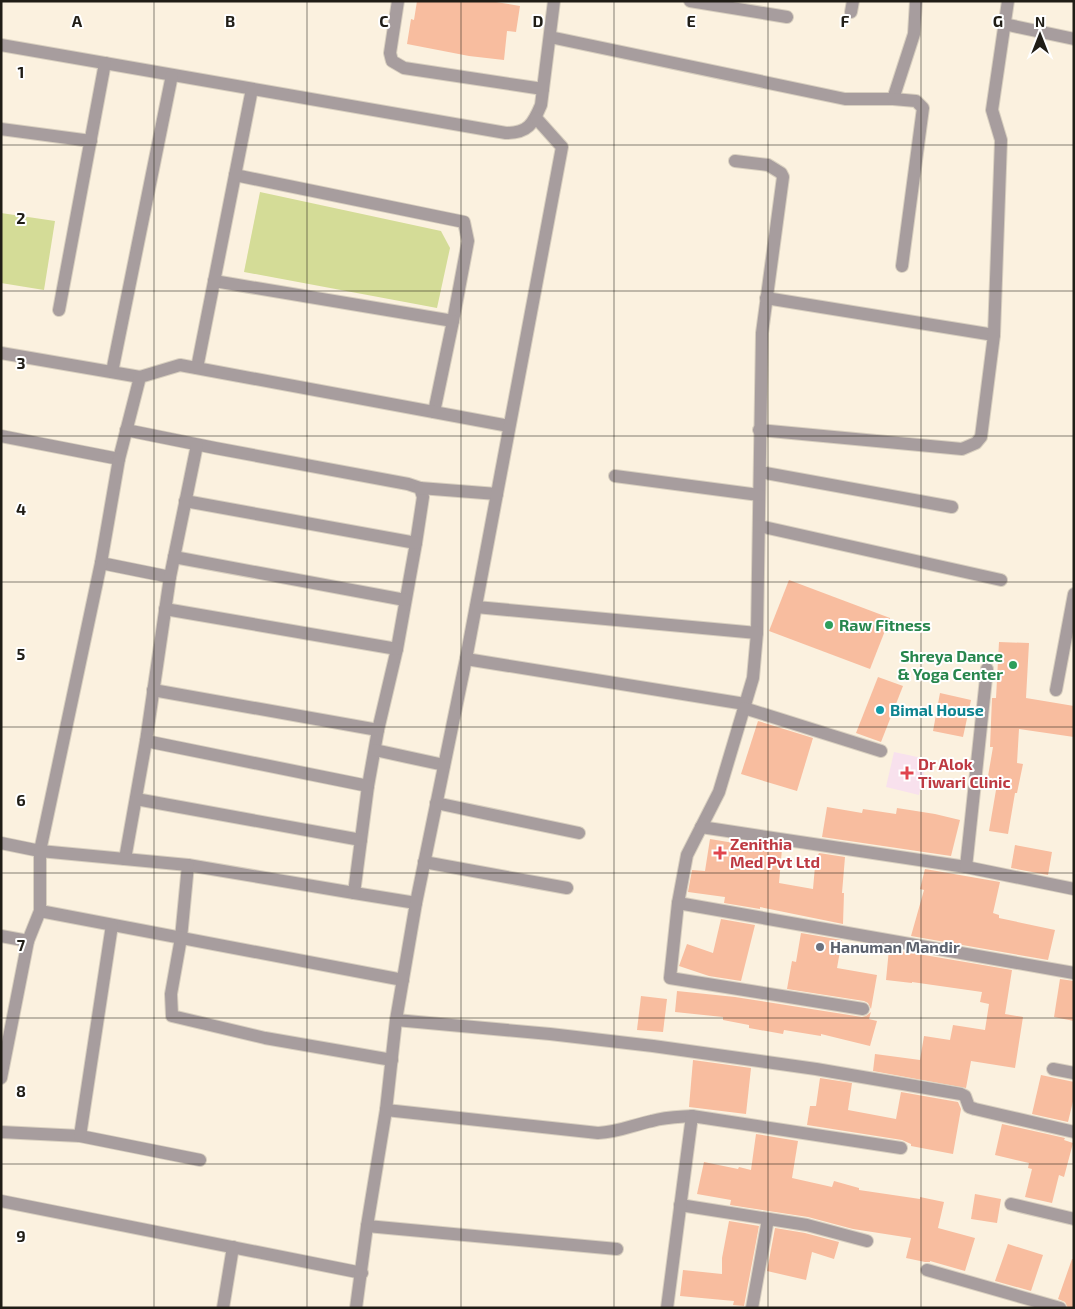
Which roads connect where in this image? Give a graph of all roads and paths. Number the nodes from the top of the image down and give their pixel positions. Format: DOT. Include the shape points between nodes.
graph roads {
  1 [pos="398,1"];
  2 [pos="554,1"];
  3 [pos="690,1"];
  4 [pos="916,1"];
  5 [pos="1008,1"];
  6 [pos="787,17"];
  7 [pos="1004,24"];
  8 [pos="550,37"];
  9 [pos="1074,39"];
  10 [pos="1,45"];
  11 [pos="105,63"];
  12 [pos="172,75"];
  13 [pos="543,88"];
  14 [pos="252,89"];
  15 [pos="893,99"];
  16 [pos="536,118"];
  17 [pos="1,129"];
  18 [pos="91,141"];
  19 [pos="735,161"];
  20 [pos="235,175"];
  21 [pos="902,266"];
  22 [pos="214,281"];
  23 [pos="766,298"];
  24 [pos="59,310"];
  25 [pos="453,321"];
  26 [pos="994,336"];
  27 [pos="1,353"];
  28 [pos="197,368"];
  29 [pos="112,372"];
  30 [pos="140,377"];
  31 [pos="434,412"];
  32 [pos="510,426"];
  33 [pos="126,430"];
  34 [pos="760,430"];
  35 [pos="1,436"];
  36 [pos="197,445"];
  37 [pos="119,459"];
  38 [pos="760,472"];
  39 [pos="615,476"];
  40 [pos="420,488"];
  41 [pos="497,494"];
  42 [pos="760,495"];
  43 [pos="185,501"];
  44 [pos="952,507"];
  45 [pos="759,526"];
  46 [pos="416,543"];
  47 [pos="174,557"];
  48 [pos="101,563"];
  49 [pos="170,577"];
  50 [pos="1001,580"];
  51 [pos="1074,594"];
  52 [pos="405,600"];
  53 [pos="476,607"];
  54 [pos="165,610"];
  55 [pos="757,633"];
  56 [pos="397,649"];
  57 [pos="466,659"];
  58 [pos="987,669"];
  59 [pos="153,690"];
  60 [pos="1056,690"];
  61 [pos="745,706"];
  62 [pos="378,730"];
  63 [pos="146,741"];
  64 [pos="375,750"];
  65 [pos="882,751"];
  66 [pos="444,765"];
  67 [pos="368,786"];
  68 [pos="136,799"];
  69 [pos="436,803"];
  70 [pos="701,827"];
  71 [pos="579,833"];
  72 [pos="361,840"];
  73 [pos="1,843"];
  74 [pos="40,851"];
  75 [pos="125,859"];
  76 [pos="424,862"];
  77 [pos="188,865"];
  78 [pos="966,867"];
  79 [pos="567,888"];
  80 [pos="1074,889"];
  81 [pos="354,893"];
  82 [pos="416,903"];
  83 [pos="678,903"];
  84 [pos="40,911"];
  85 [pos="112,925"];
  86 [pos="1,936"];
  87 [pos="181,938"];
  88 [pos="28,941"];
  89 [pos="1074,973"];
  90 [pos="402,980"];
  91 [pos="863,1009"];
  92 [pos="396,1020"];
  93 [pos="392,1060"];
  94 [pos="1053,1068"];
  95 [pos="1074,1073"];
  96 [pos="1,1078"];
  97 [pos="386,1110"];
  98 [pos="692,1116"];
  99 [pos="1,1132"];
  100 [pos="1074,1132"];
  101 [pos="80,1136"];
  102 [pos="901,1148"];
  103 [pos="200,1160"];
  104 [pos="1,1201"];
  105 [pos="1012,1204"];
  106 [pos="680,1205"];
  107 [pos="768,1218"];
  108 [pos="1074,1219"];
  109 [pos="367,1226"];
  110 [pos="867,1241"];
  111 [pos="233,1247"];
  112 [pos="617,1249"];
  113 [pos="927,1270"];
  114 [pos="362,1273"];
  115 [pos="222,1308"];
  116 [pos="356,1308"];
  117 [pos="667,1308"];
  118 [pos="752,1308"];
  119 [pos="1060,1308"];
  1 -- 13 [label="street" via="390,53 392,62 404,68"];
  2 -- 8 [label="street"];
  3 -- 6 [label="street"];
  4 -- 15 [label="street" via="914,34"];
  5 -- 7 [label="street"];
  7 -- 9 [label="street"];
  7 -- 26 [label="street" via="992,110 1001,140"];
  8 -- 13 [label="street"];
  8 -- 15 [label="street" via="845,99"];
  10 -- 11 [label="street"];
  11 -- 12 [label="street"];
  11 -- 18 [label="street"];
  12 -- 14 [label="street"];
  12 -- 29 [label="street"];
  13 -- 16 [label="street"];
  14 -- 16 [label="street" via="506,133 525,130"];
  14 -- 20 [label="street"];
  15 -- 21 [label="street" via="916,101 923,108"];
  16 -- 32 [label="street" via="562,147"];
  17 -- 18 [label="street"];
  18 -- 24 [label="street"];
  19 -- 23 [label="street" via="768,165 781,172"];
  20 -- 22 [label="street"];
  20 -- 25 [label="street" via="464,222 468,241"];
  22 -- 25 [label="street"];
  22 -- 28 [label="street"];
  23 -- 26 [label="street"];
  23 -- 34 [label="street"];
  25 -- 31 [label="street"];
  26 -- 34 [label="street" via="981,437 969,448"];
  27 -- 29 [label="street"];
  28 -- 30 [label="street" via="180,365"];
  28 -- 31 [label="street"];
  29 -- 30 [label="street"];
  30 -- 33 [label="street"];
  31 -- 32 [label="street"];
  32 -- 41 [label="street"];
  33 -- 36 [label="street"];
  33 -- 37 [label="street"];
  34 -- 38 [label="street"];
  35 -- 37 [label="street"];
  36 -- 40 [label="street"];
  36 -- 43 [label="street"];
  37 -- 48 [label="street"];
  38 -- 42 [label="street"];
  38 -- 44 [label="street"];
  39 -- 42 [label="street"];
  40 -- 41 [label="street"];
  40 -- 46 [label="street" via="422,497"];
  41 -- 53 [label="street"];
  42 -- 45 [label="street"];
  43 -- 46 [label="street"];
  43 -- 47 [label="street"];
  45 -- 50 [label="street"];
  45 -- 55 [label="street"];
  46 -- 52 [label="street"];
  47 -- 49 [label="street"];
  47 -- 52 [label="street"];
  48 -- 49 [label="street"];
  48 -- 74 [label="street"];
  49 -- 54 [label="street"];
  51 -- 60 [label="street"];
  52 -- 56 [label="street"];
  53 -- 55 [label="street"];
  53 -- 57 [label="street"];
  54 -- 56 [label="street"];
  54 -- 59 [label="street"];
  55 -- 61 [label="street" via="754,678"];
  56 -- 62 [label="street"];
  57 -- 61 [label="street"];
  57 -- 66 [label="street"];
  58 -- 78 [label="street"];
  59 -- 62 [label="street"];
  59 -- 63 [label="street"];
  61 -- 65 [label="street"];
  61 -- 70 [label="street" via="719,792"];
  62 -- 64 [label="street"];
  63 -- 67 [label="street"];
  63 -- 68 [label="street"];
  64 -- 66 [label="street"];
  64 -- 67 [label="street"];
  66 -- 69 [label="street"];
  67 -- 72 [label="street"];
  68 -- 72 [label="street"];
  68 -- 75 [label="street"];
  69 -- 71 [label="street"];
  69 -- 76 [label="street"];
  70 -- 78 [label="street"];
  70 -- 83 [label="street" via="687,855"];
  72 -- 81 [label="street"];
  73 -- 74 [label="street"];
  74 -- 75 [label="street"];
  74 -- 84 [label="street"];
  75 -- 77 [label="street"];
  76 -- 79 [label="street"];
  76 -- 82 [label="street"];
  77 -- 81 [label="street"];
  77 -- 87 [label="street"];
  78 -- 80 [label="street"];
  81 -- 82 [label="street"];
  82 -- 90 [label="street"];
  83 -- 89 [label="street"];
  83 -- 91 [label="street" via="670,978"];
  84 -- 85 [label="street"];
  84 -- 88 [label="street"];
  85 -- 87 [label="street"];
  85 -- 101 [label="street"];
  86 -- 88 [label="street"];
  87 -- 90 [label="street"];
  87 -- 93 [label="street" via="171,994 172,1016 265,1038"];
  88 -- 96 [label="street"];
  90 -- 92 [label="street"];
  92 -- 93 [label="street"];
  92 -- 100 [label="street" via="653,1046 835,1072 961,1094 969,1107"];
  93 -- 97 [label="street"];
  94 -- 95 [label="street"];
  97 -- 98 [label="street" via="598,1133"];
  97 -- 109 [label="street"];
  98 -- 102 [label="street"];
  98 -- 106 [label="street"];
  99 -- 101 [label="street"];
  101 -- 103 [label="street"];
  104 -- 111 [label="street"];
  105 -- 108 [label="street"];
  106 -- 107 [label="street"];
  106 -- 117 [label="street"];
  107 -- 110 [label="street" via="818,1227"];
  107 -- 118 [label="street"];
  109 -- 112 [label="street"];
  109 -- 114 [label="street"];
  111 -- 114 [label="street"];
  111 -- 115 [label="street"];
  113 -- 119 [label="street"];
  114 -- 116 [label="street"];
}
